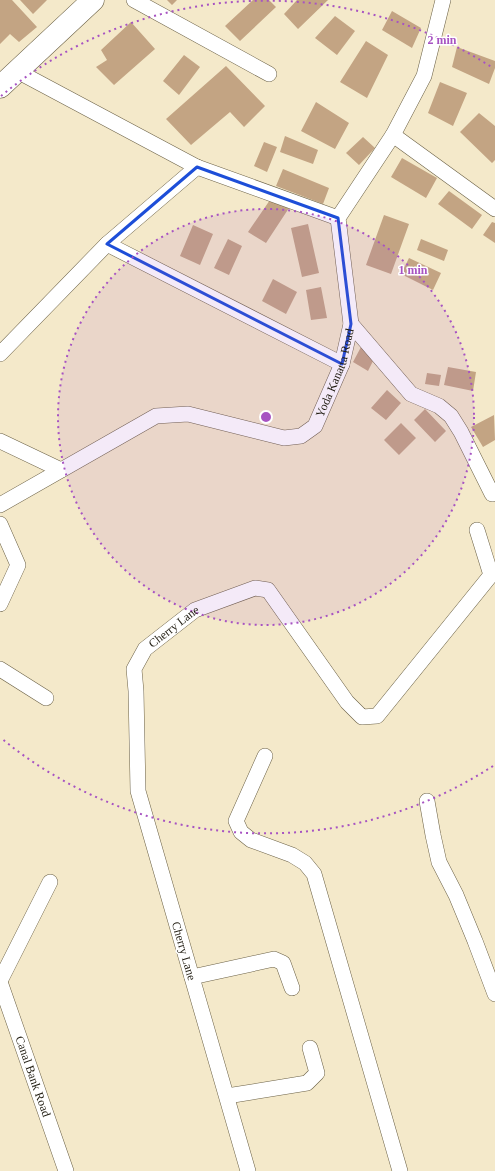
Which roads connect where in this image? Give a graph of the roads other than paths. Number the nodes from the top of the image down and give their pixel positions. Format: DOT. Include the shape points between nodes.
graph roads {
  1 [pos="93,0"];
  2 [pos="134,0"];
  3 [pos="443,0"];
  4 [pos="17,71"];
  5 [pos="269,74"];
  6 [pos="0,87"];
  7 [pos="393,135"];
  8 [pos="197,167"];
  9 [pos="495,209"];
  10 [pos="338,218"];
  11 [pos="107,244"];
  12 [pos="351,324"];
  13 [pos="0,354"];
  14 [pos="342,364"];
  15 [pos="0,441"];
  16 [pos="61,470"];
  17 [pos="492,494"];
  18 [pos="0,505"];
  19 [pos="0,524"];
  20 [pos="477,530"];
  21 [pos="0,604"];
  22 [pos="0,668"];
  23 [pos="46,698"];
  24 [pos="265,756"];
  25 [pos="427,801"];
  26 [pos="50,882"];
  27 [pos="192,977"];
  28 [pos="0,982"];
  29 [pos="292,988"];
  30 [pos="495,994"];
  31 [pos="310,1048"];
  32 [pos="227,1096"];
  33 [pos="66,1171"];
  34 [pos="248,1171"];
  35 [pos="400,1171"];
  1 -- 4 [label="street"];
  2 -- 5 [label="street"];
  3 -- 7 [label="street" via="424,76"];
  4 -- 6 [label="street"];
  4 -- 8 [label="street"];
  7 -- 9 [label="street"];
  7 -- 10 [label="street"];
  8 -- 10 [label="street"];
  8 -- 11 [label="street"];
  10 -- 12 [label="street, Yoda Kanatta Road"];
  11 -- 13 [label="street"];
  11 -- 14 [label="street"];
  12 -- 14 [label="street, Yoda Kanatta Road"];
  12 -- 17 [label="street" via="411,394 439,406 451,416"];
  14 -- 16 [label="street, Yoda Kanatta Road" via="315,426 301,436 284,438 188,414 156,416"];
  15 -- 16 [label="street"];
  16 -- 18 [label="street, Yoda Kanatta Road"];
  19 -- 21 [label="street" via="18,565"];
  20 -- 27 [label="street, Cherry Lane" via="491,575 377,716 362,717 346,702 268,590 255,588 195,610 145,649 134,669 138,791"];
  22 -- 23 [label="street"];
  24 -- 35 [label="street" via="236,821 241,832 251,840 292,855 305,863 314,874"];
  25 -- 30 [label="street" via="439,862 459,902"];
  26 -- 28 [label="street, Canal Bank Road"];
  27 -- 29 [label="street" via="274,959 283,963"];
  27 -- 32 [label="street, Cherry Lane"];
  28 -- 33 [label="street, Canal Bank Road"];
  31 -- 32 [label="street" via="317,1073 307,1083"];
  32 -- 34 [label="street, Cherry Lane"];
}
